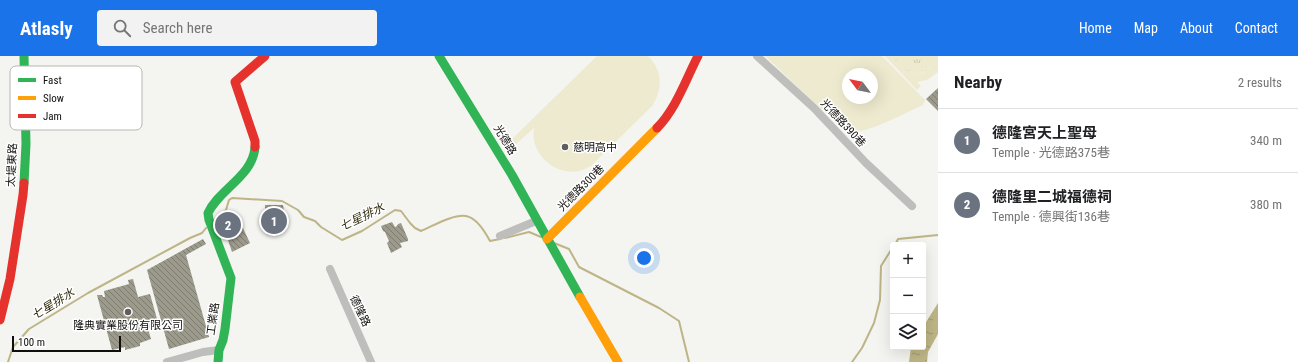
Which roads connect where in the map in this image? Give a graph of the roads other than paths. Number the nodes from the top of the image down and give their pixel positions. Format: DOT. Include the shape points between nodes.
graph roads {
  1 [pos="24,56"];
  2 [pos="265,56"];
  3 [pos="439,56"];
  4 [pos="698,56"];
  5 [pos="757,56"];
  6 [pos="24,66"];
  7 [pos="26,130"];
  8 [pos="912,206"];
  9 [pos="536,221"];
  10 [pos="500,236"];
  11 [pos="547,239"];
  12 [pos="330,269"];
  13 [pos="0,320"];
  14 [pos="218,350"];
  15 [pos="167,362"];
  16 [pos="218,362"];
  17 [pos="371,362"];
  18 [pos="618,362"];
  1 -- 6 [label="street, 太堤東路"];
  2 -- 14 [label="street, 工業路" via="234,82 254,137 255,148 252,158 208,212 231,278 225,329"];
  3 -- 9 [label="street, 光德路" via="512,175"];
  4 -- 11 [label="street, 光德路300巷" via="664,122"];
  5 -- 8 [label="street, 光德路390巷" via="814,108 866,163"];
  7 -- 13 [label="street, 太堤東路" via="23,196 10,279"];
  9 -- 10 [label="street"];
  9 -- 11 [label="street, 光德路"];
  11 -- 18 [label="street, 光德路"];
  12 -- 17 [label="street, 德隆路"];
  14 -- 15 [label="street"];
  14 -- 16 [label="street, 工業路"];
}
